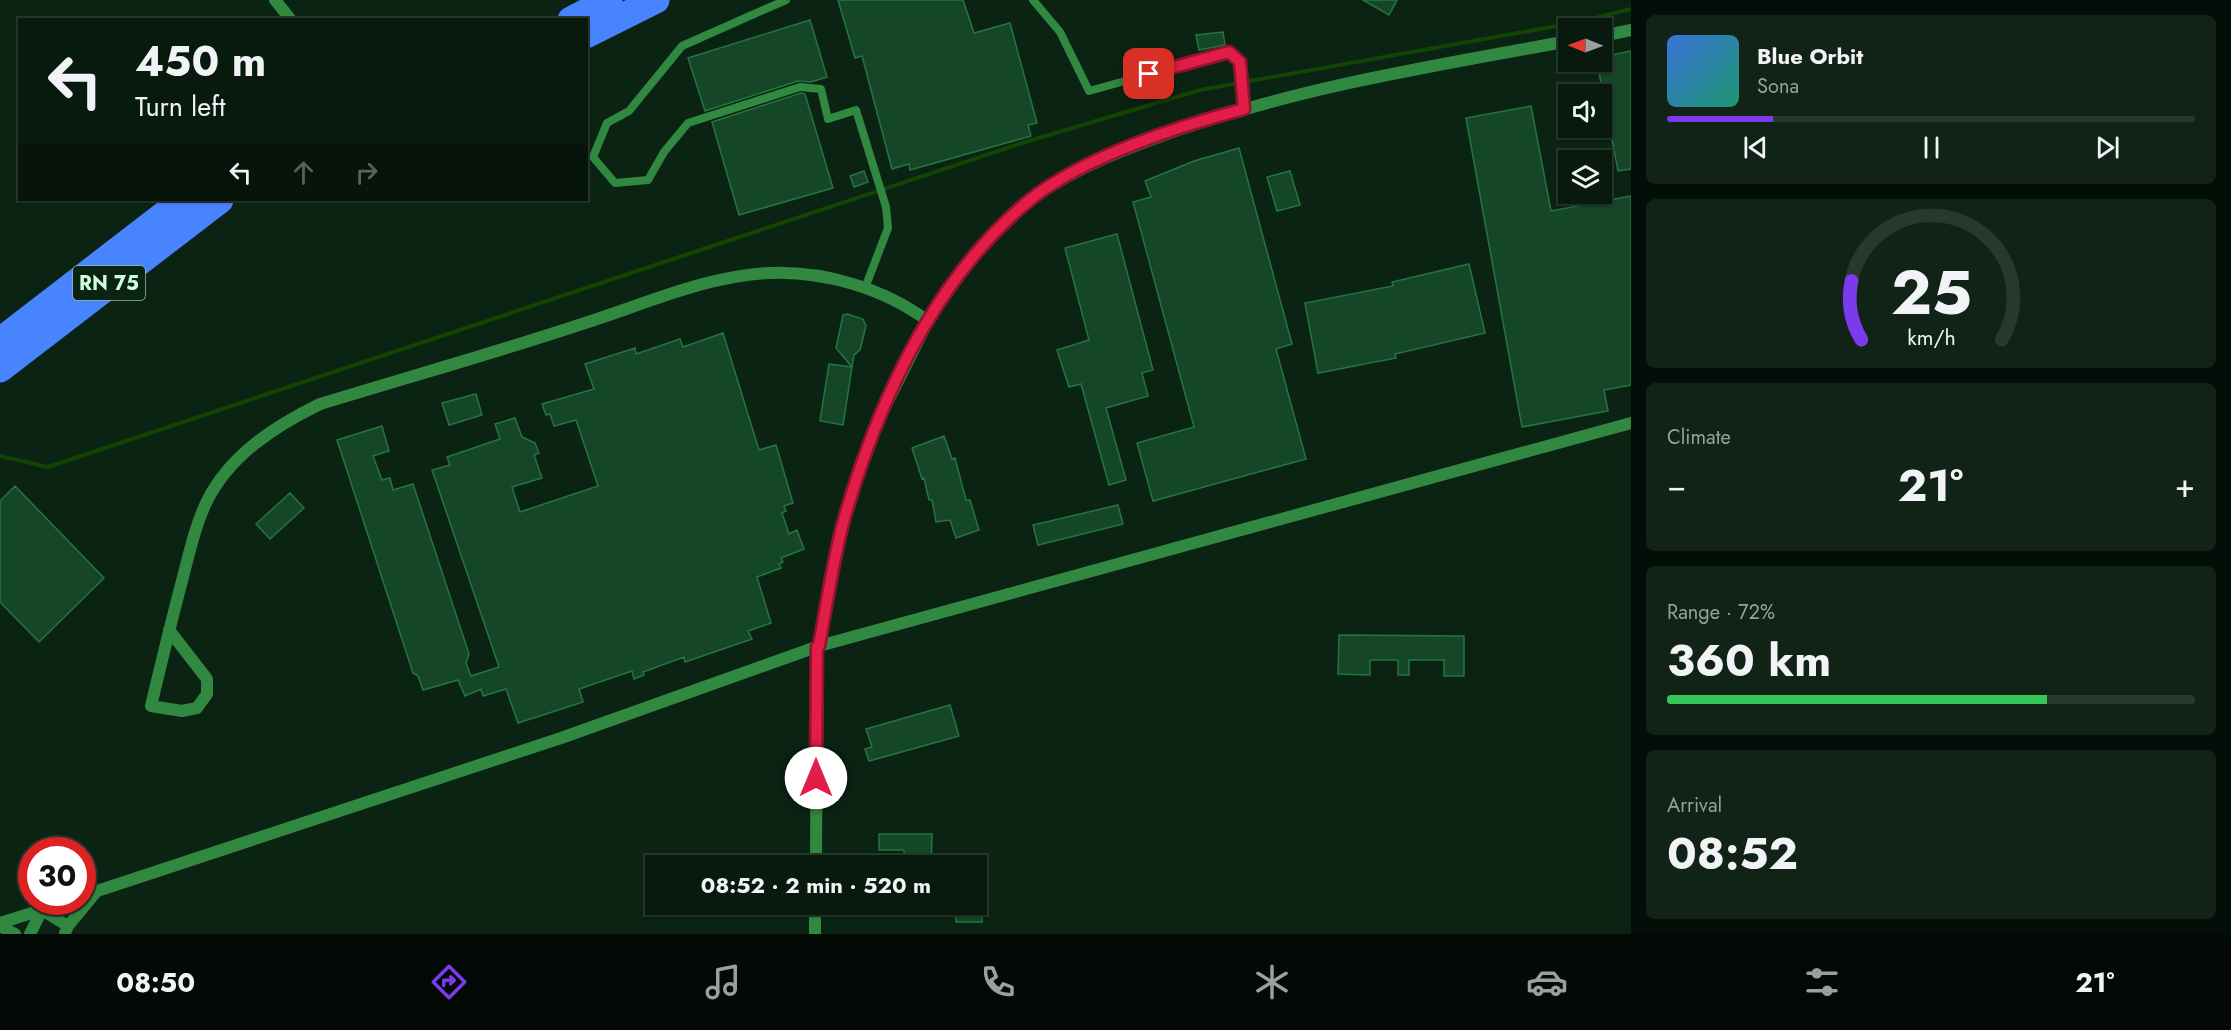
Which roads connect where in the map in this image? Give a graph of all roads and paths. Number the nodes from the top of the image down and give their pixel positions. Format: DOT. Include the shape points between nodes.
graph roads {
  1 [pos="275,0"];
  2 [pos="609,0"];
  3 [pos="656,0"];
  4 [pos="786,0"];
  5 [pos="1033,0"];
  6 [pos="289,18"];
  7 [pos="575,18"];
  8 [pos="1631,30"];
  9 [pos="588,34"];
  10 [pos="1612,34"];
  11 [pos="1558,44"];
  12 [pos="1244,109"];
  13 [pos="182,201"];
  14 [pos="219,201"];
  15 [pos="865,288"];
  16 [pos="928,321"];
  17 [pos="0,341"];
  18 [pos="0,369"];
  19 [pos="1631,423"];
  20 [pos="169,630"];
  21 [pos="818,646"];
  22 [pos="816,855"];
  23 [pos="97,892"];
  24 [pos="28,915"];
  25 [pos="40,915"];
  26 [pos="48,915"];
  27 [pos="815,915"];
  28 [pos="0,925"];
  29 [pos="66,930"];
  30 [pos="15,934"];
  31 [pos="30,934"];
  32 [pos="815,934"];
  1 -- 6 [label="street"];
  2 -- 7 [label="highway"];
  3 -- 9 [label="highway"];
  4 -- 15 [label="lane" via="682,46 629,111 608,123 593,157 615,183 648,180 688,123 800,87 821,89 828,119 856,110 886,207 888,228"];
  5 -- 12 [label="lane" via="1060,32 1089,91 1229,52 1240,62"];
  8 -- 10 [label="street"];
  11 -- 12 [label="street" via="1393,73"];
  12 -- 16 [label="street" via="1138,144 1082,168 1032,198 987,240"];
  13 -- 17 [label="highway, RN 75"];
  14 -- 18 [label="highway, RN 75"];
  15 -- 16 [label="street" via="905,304"];
  15 -- 20 [label="street" via="802,274 731,278 320,404 288,419 232,466 207,501"];
  16 -- 21 [label="street" via="872,433 844,518"];
  19 -- 21 [label="street"];
  20 -- 20 [label="street" via="151,706 182,711 197,708 207,694 207,679"];
  21 -- 22 [label="street"];
  21 -- 23 [label="street" via="561,738"];
  23 -- 29 [label="street"];
  24 -- 28 [label="street"];
  25 -- 31 [label="street"];
  26 -- 29 [label="street"];
  27 -- 32 [label="street"];
  28 -- 30 [label="street"];
}
